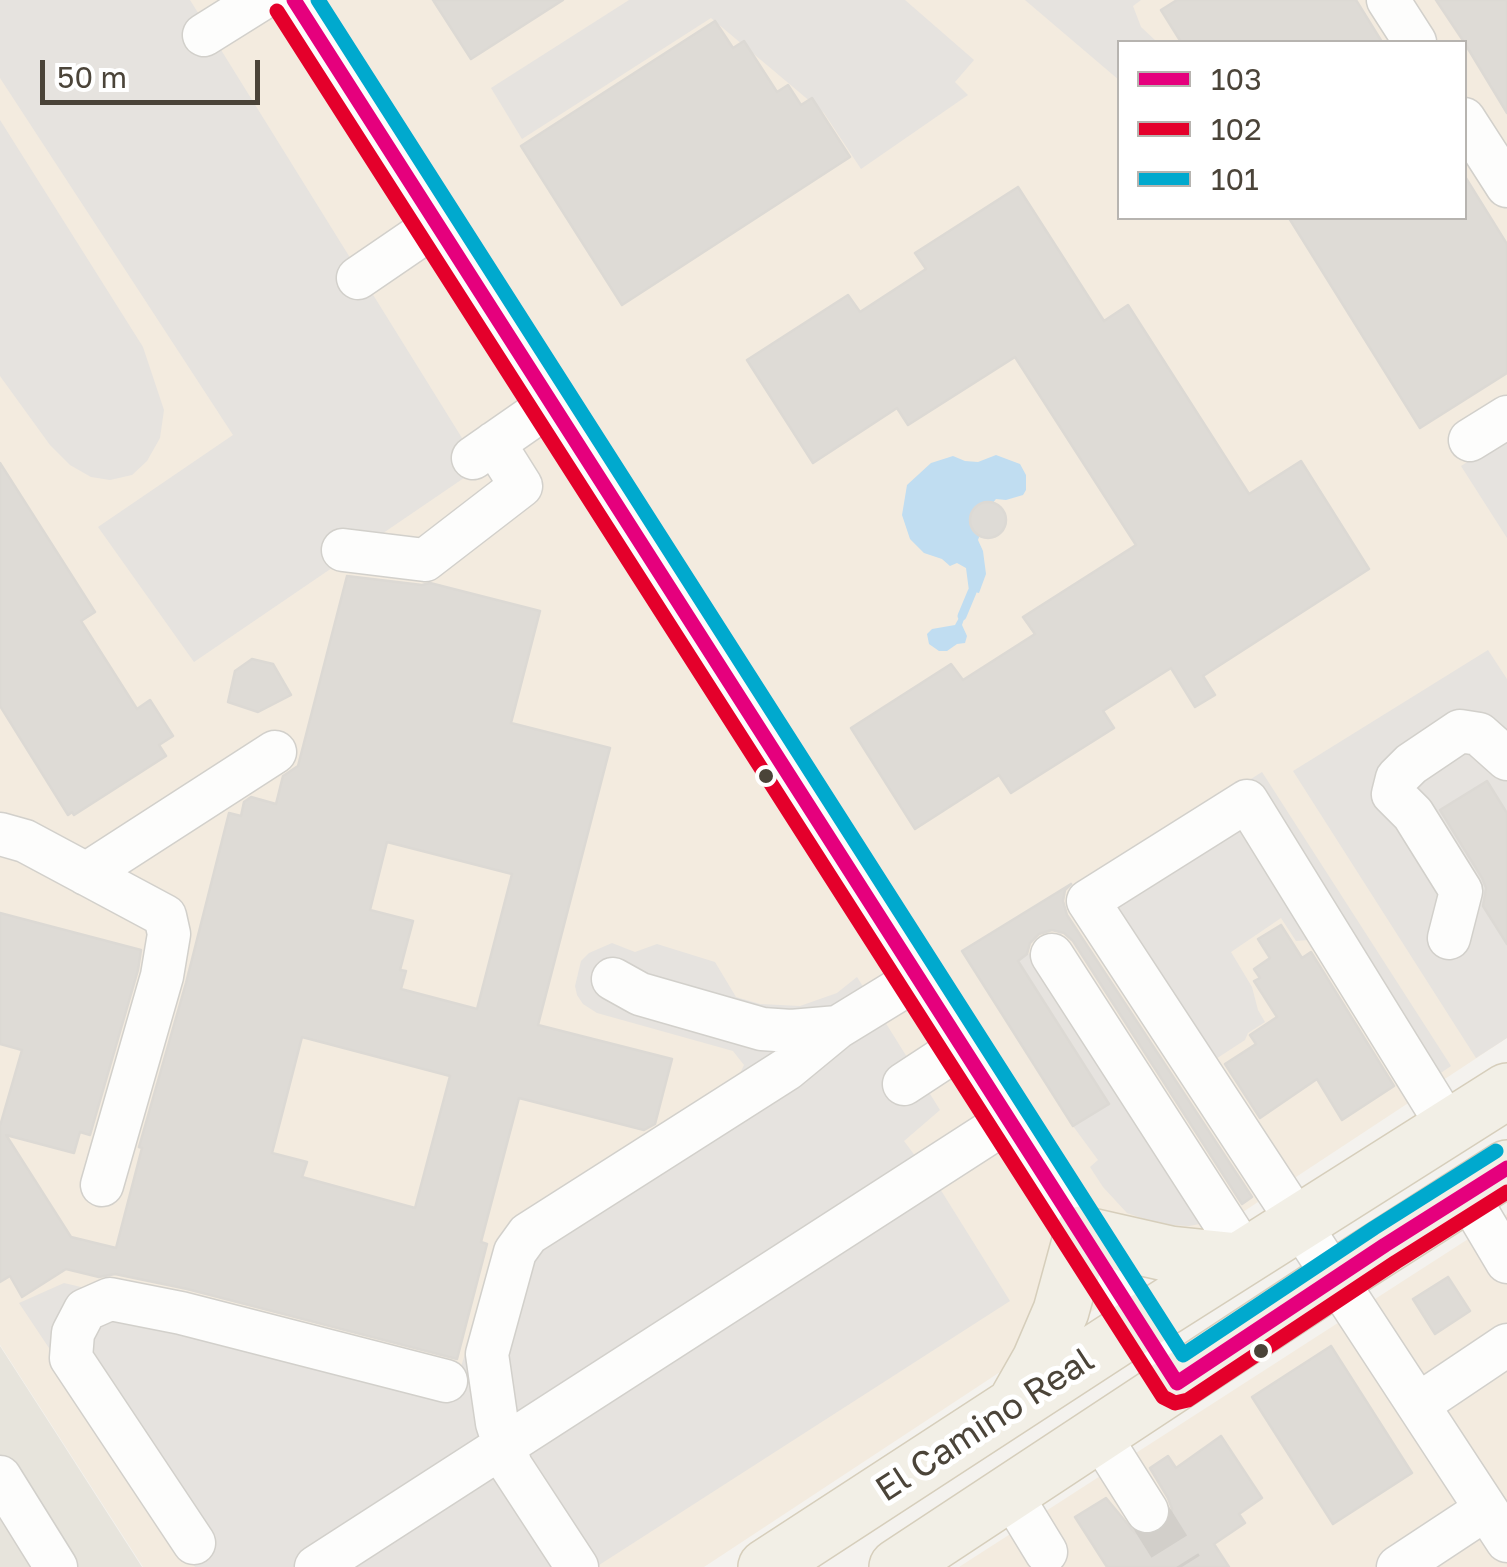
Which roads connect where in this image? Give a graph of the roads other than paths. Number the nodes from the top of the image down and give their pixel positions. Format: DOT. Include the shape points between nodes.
graph roads {
  1 [pos="1388,0"];
  2 [pos="288,1"];
  3 [pos="204,35"];
  4 [pos="1414,40"];
  5 [pos="1467,125"];
  6 [pos="1507,186"];
  7 [pos="437,224"];
  8 [pos="358,278"];
  9 [pos="552,403"];
  10 [pos="1507,417"];
  11 [pos="1470,440"];
  12 [pos="343,550"];
  13 [pos="275,752"];
  14 [pos="1504,756"];
  15 [pos="0,834"];
  16 [pos="86,874"];
  17 [pos="1449,938"];
  18 [pos="1052,955"];
  19 [pos="918,978"];
  20 [pos="614,979"];
  21 [pos="838,1027"];
  22 [pos="962,1046"];
  23 [pos="904,1084"];
  24 [pos="1507,1091"];
  25 [pos="1009,1120"];
  26 [pos="1450,1128"];
  27 [pos="1486,1181"];
  28 [pos="102,1184"];
  29 [pos="1299,1223"];
  30 [pos="1082,1234"];
  31 [pos="1242,1259"];
  32 [pos="1507,1262"];
  33 [pos="1334,1278"];
  34 [pos="1139,1324"];
  35 [pos="1507,1345"];
  36 [pos="446,1381"];
  37 [pos="1178,1383"];
  38 [pos="1419,1404"];
  39 [pos="1014,1406"];
  40 [pos="1099,1435"];
  41 [pos="504,1446"];
  42 [pos="0,1478"];
  43 [pos="1010,1493"];
  44 [pos="1147,1511"];
  45 [pos="1496,1525"];
  46 [pos="194,1543"];
  47 [pos="1046,1552"];
  48 [pos="926,1560"];
  49 [pos="777,1564"];
  50 [pos="56,1567"];
  51 [pos="316,1567"];
  52 [pos="577,1567"];
  53 [pos="1398,1567"];
  1 -- 4 [label="street"];
  2 -- 3 [label="street"];
  2 -- 7 [label="street"];
  5 -- 6 [label="street"];
  7 -- 8 [label="street"];
  7 -- 9 [label="street"];
  9 -- 12 [label="street" via="484,450 521,486 425,560"];
  9 -- 19 [label="street"];
  10 -- 11 [label="street"];
  13 -- 16 [label="street"];
  14 -- 17 [label="street" via="1479,734 1460,731 1397,778 1393,794 1461,891"];
  15 -- 16 [label="street"];
  16 -- 28 [label="street" via="165,916 169,934"];
  18 -- 31 [label="street"];
  19 -- 21 [label="street"];
  19 -- 22 [label="street"];
  20 -- 21 [label="street" via="640,994 762,1029"];
  21 -- 41 [label="street" via="787,1069 528,1234 515,1252 487,1354"];
  22 -- 23 [label="street"];
  22 -- 25 [label="street"];
  24 -- 26 [label="main road, El Camino Real"];
  25 -- 30 [label="street"];
  25 -- 41 [label="street"];
  26 -- 29 [label="main road, El Camino Real"];
  26 -- 29 [label="street" via="1248,801 1088,901"];
  27 -- 32 [label="street"];
  27 -- 33 [label="main road, El Camino Real"];
  29 -- 31 [label="main road, El Camino Real"];
  29 -- 33 [label="street"];
  30 -- 31 [label="main road" via="1170,1254"];
  30 -- 34 [label="street"];
  30 -- 39 [label="main road" via="1062,1311"];
  31 -- 34 [label="main road, El Camino Real"];
  33 -- 37 [label="main road, El Camino Real"];
  33 -- 38 [label="street"];
  34 -- 37 [label="street"];
  34 -- 39 [label="main road, El Camino Real"];
  35 -- 38 [label="street"];
  36 -- 46 [label="street" via="110,1298 84,1310 72,1358"];
  37 -- 40 [label="main road, El Camino Real"];
  38 -- 45 [label="street"];
  39 -- 49 [label="main road, El Camino Real"];
  40 -- 43 [label="main road, El Camino Real"];
  40 -- 44 [label="street"];
  41 -- 51 [label="street"];
  41 -- 52 [label="street"];
  42 -- 50 [label="street"];
  43 -- 47 [label="street"];
  43 -- 48 [label="main road, El Camino Real"];
  45 -- 53 [label="street"];
}
